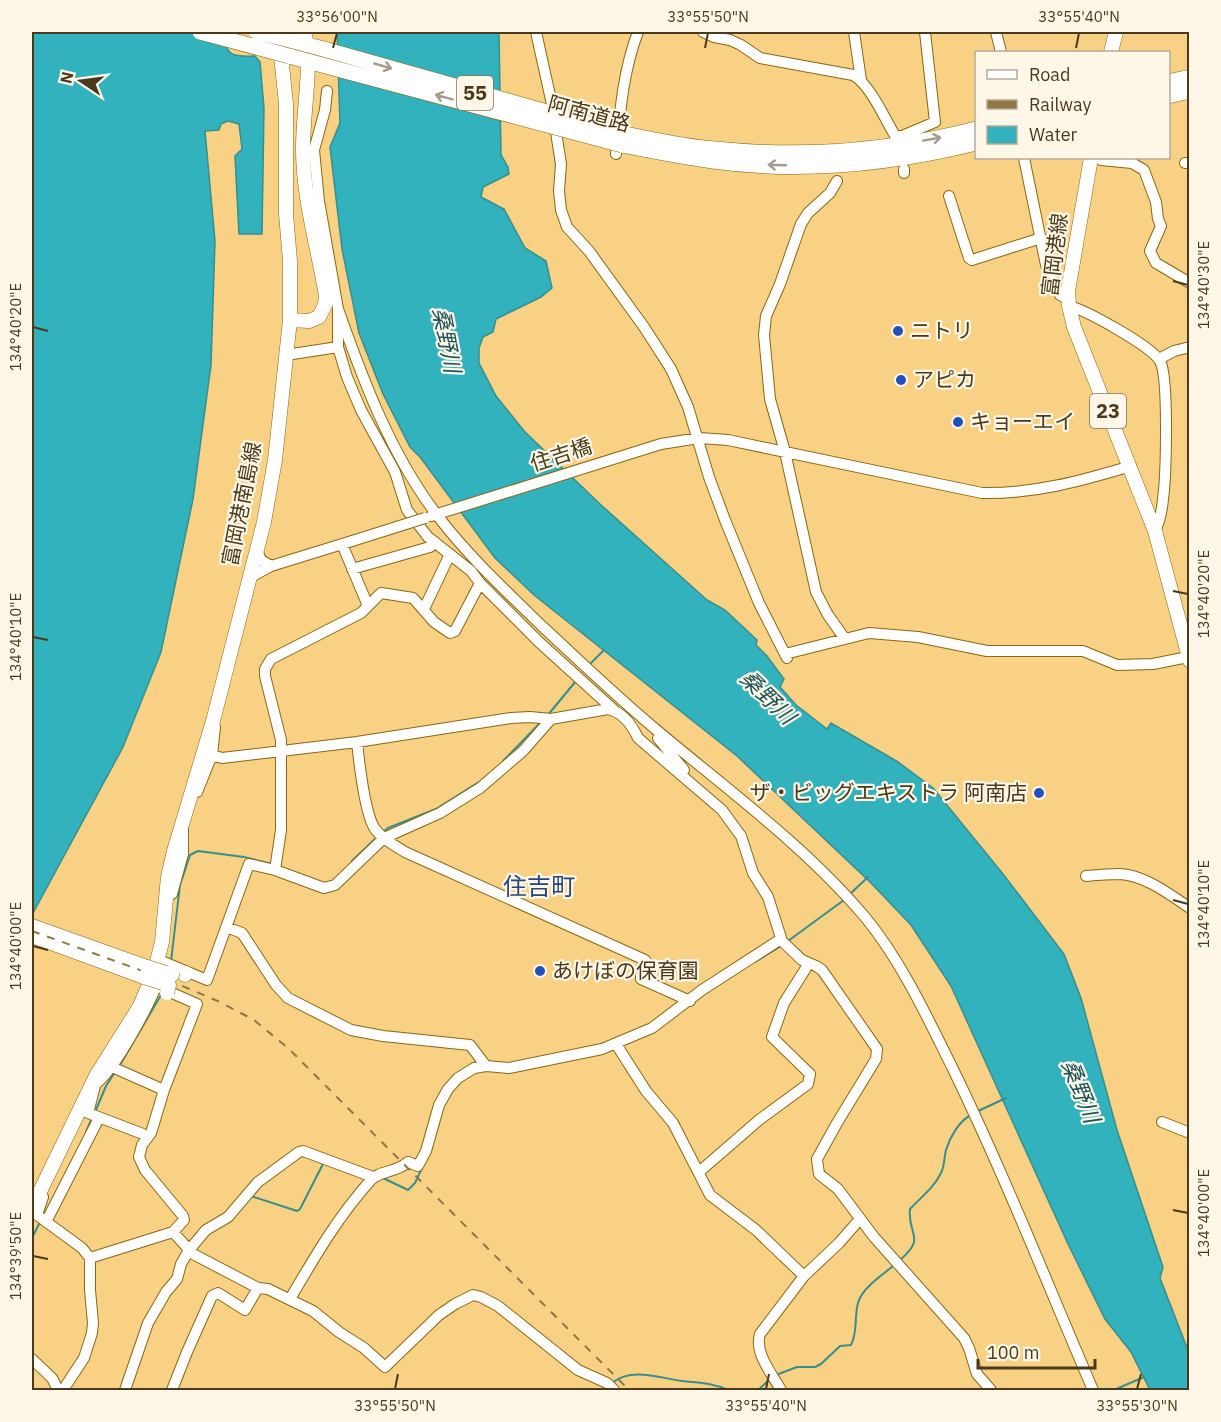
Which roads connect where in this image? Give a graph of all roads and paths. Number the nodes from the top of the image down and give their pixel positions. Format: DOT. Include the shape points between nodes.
graph roads {
  1 [pos="200,32"];
  2 [pos="257,32"];
  3 [pos="536,32"];
  4 [pos="638,32"];
  5 [pos="703,32"];
  6 [pos="854,32"];
  7 [pos="925,32"];
  8 [pos="996,32"];
  9 [pos="1116,32"];
  10 [pos="285,36"];
  11 [pos="306,38"];
  12 [pos="1001,51"];
  13 [pos="1111,51"];
  14 [pos="327,58"];
  15 [pos="308,61"];
  16 [pos="1190,76"];
  17 [pos="861,80"];
  18 [pos="1170,81"];
  19 [pos="327,91"];
  20 [pos="1190,91"];
  21 [pos="1170,96"];
  22 [pos="975,129"];
  23 [pos="975,143"];
  24 [pos="621,144"];
  25 [pos="1024,159"];
  26 [pos="1096,159"];
  27 [pos="837,181"];
  28 [pos="949,196"];
  29 [pos="1041,238"];
  30 [pos="1190,283"];
  31 [pos="1069,303"];
  32 [pos="338,309"];
  33 [pos="290,320"];
  34 [pos="339,347"];
  35 [pos="1190,347"];
  36 [pos="286,355"];
  37 [pos="1159,359"];
  38 [pos="696,438"];
  39 [pos="784,452"];
  40 [pos="1131,466"];
  41 [pos="440,514"];
  42 [pos="1155,531"];
  43 [pos="435,542"];
  44 [pos="347,543"];
  45 [pos="257,550"];
  46 [pos="450,555"];
  47 [pos="271,566"];
  48 [pos="352,569"];
  49 [pos="249,578"];
  50 [pos="480,583"];
  51 [pos="368,606"];
  52 [pos="424,609"];
  53 [pos="844,639"];
  54 [pos="1189,659"];
  55 [pos="614,710"];
  56 [pos="547,719"];
  57 [pos="213,721"];
  58 [pos="657,731"];
  59 [pos="357,742"];
  60 [pos="281,752"];
  61 [pos="212,755"];
  62 [pos="696,787"];
  63 [pos="190,802"];
  64 [pos="381,835"];
  65 [pos="276,866"];
  66 [pos="1086,876"];
  67 [pos="1190,908"];
  68 [pos="32,926"];
  69 [pos="226,927"];
  70 [pos="32,936"];
  71 [pos="783,942"];
  72 [pos="807,963"];
  73 [pos="155,975"];
  74 [pos="690,1001"];
  75 [pos="616,1044"];
  76 [pos="486,1066"];
  77 [pos="116,1069"];
  78 [pos="93,1086"];
  79 [pos="164,1090"];
  80 [pos="95,1116"];
  81 [pos="1162,1122"];
  82 [pos="1190,1133"];
  83 [pos="146,1137"];
  84 [pos="699,1172"];
  85 [pos="373,1178"];
  86 [pos="43,1185"];
  87 [pos="32,1208"];
  88 [pos="860,1219"];
  89 [pos="46,1222"];
  90 [pos="173,1232"];
  91 [pos="189,1250"];
  92 [pos="90,1258"];
  93 [pos="804,1276"];
  94 [pos="258,1288"];
  95 [pos="290,1299"];
  96 [pos="32,1359"];
  97 [pos="58,1390"];
  98 [pos="63,1390"];
  99 [pos="125,1390"];
  100 [pos="172,1390"];
  101 [pos="614,1390"];
  102 [pos="781,1390"];
  103 [pos="991,1390"];
  104 [pos="1093,1390"];
  1 -- 15 [label="highway, 阿南道路 / 55, bridge"];
  2 -- 10 [label="highway, 阿南道路 / 55, bridge"];
  3 -- 38 [label="street" via="551,100 561,164 561,210 567,227 603,270 671,369 688,407"];
  4 -- 24 [label="street" via="628,57 620,102"];
  5 -- 17 [label="street" via="741,45 760,58 853,75"];
  6 -- 17 [label="street"];
  7 -- 17 [label="street" via="934,122 897,138"];
  8 -- 12 [label="street"];
  9 -- 13 [label="main road"];
  10 -- 11 [label="highway, 阿南道路 / 55"];
  10 -- 33 [label="main road, 富岡港南島線"];
  11 -- 14 [label="highway, 阿南道路 / 55"];
  14 -- 15 [label="highway, 阿南道路 / 55"];
  14 -- 24 [label="highway, 阿南道路 / 55, bridge"];
  15 -- 33 [label="main road" via="303,150 326,296 319,317"];
  16 -- 18 [label="highway"];
  19 -- 32 [label="street" via="314,150"];
  20 -- 21 [label="highway"];
  24 -- 22 [label="highway, 阿南道路 / 55, one-way" via="800,153 888,147"];
  23 -- 24 [label="highway, 阿南道路 / 55, one-way" via="835,166 714,162"];
  25 -- 29 [label="street"];
  26 -- 30 [label="street" via="1132,163 1144,170 1161,225 1150,251 1156,262"];
  26 -- 31 [label="main road, 富岡港線 / 23" via="1070,272"];
  27 -- 39 [label="street" via="801,224 765,316 770,399"];
  28 -- 29 [label="street" via="972,260"];
  29 -- 31 [label="street" via="1046,265 1060,295"];
  31 -- 37 [label="street" via="1131,338"];
  31 -- 40 [label="main road, 富岡港線 / 23" via="1074,327"];
  32 -- 34 [label="street"];
  32 -- 41 [label="street" via="372,403 414,479"];
  33 -- 36 [label="main road, 富岡港南島線"];
  34 -- 36 [label="street"];
  34 -- 43 [label="street" via="347,377 395,472 407,510"];
  35 -- 37 [label="street"];
  36 -- 45 [label="main road, 富岡港南島線" via="275,460"];
  37 -- 42 [label="street" via="1163,369 1165,443 1163,498"];
  38 -- 39 [label="street, 住吉橋" via="728,440"];
  38 -- 41 [label="street, 住吉橋" via="661,444"];
  38 -- 53 [label="street" via="759,603 786,656"];
  39 -- 40 [label="street, 住吉橋" via="982,493 1019,493 1061,486"];
  39 -- 53 [label="street" via="816,592"];
  40 -- 42 [label="main road, 富岡港線 / 23"];
  41 -- 44 [label="street, 住吉橋, bridge"];
  41 -- 58 [label="street" via="507,592"];
  42 -- 54 [label="main road, 富岡港線 / 23"];
  43 -- 46 [label="street"];
  43 -- 48 [label="street" via="430,547"];
  44 -- 47 [label="street, 住吉橋"];
  44 -- 48 [label="street"];
  45 -- 47 [label="street" via="261,560"];
  45 -- 49 [label="main road, 富岡港南島線"];
  46 -- 50 [label="street"];
  46 -- 52 [label="street"];
  47 -- 49 [label="street, 住吉橋"];
  48 -- 51 [label="street"];
  49 -- 57 [label="main road, 富岡港南島線"];
  50 -- 52 [label="street" via="455,631 446,632"];
  50 -- 55 [label="street"];
  51 -- 52 [label="street" via="386,592 414,598"];
  51 -- 60 [label="street" via="267,663 265,676"];
  53 -- 54 [label="street" via="879,633 987,651 1083,651 1118,665"];
  55 -- 56 [label="street"];
  55 -- 62 [label="street" via="632,725 638,738"];
  56 -- 59 [label="street" via="511,718"];
  56 -- 64 [label="street" via="523,751 480,788 440,813"];
  57 -- 61 [label="street"];
  57 -- 63 [label="main road, 富岡港南島線"];
  58 -- 62 [label="street"];
  58 -- 104 [label="street" via="830,879 888,948 977,1118"];
  59 -- 60 [label="street"];
  59 -- 64 [label="street" via="373,826"];
  60 -- 61 [label="street" via="222,758"];
  60 -- 65 [label="street" via="281,830"];
  61 -- 63 [label="street"];
  62 -- 71 [label="street" via="722,810 741,836"];
  63 -- 73 [label="main road, 富岡港南島線" via="168,877"];
  64 -- 65 [label="street" via="330,888"];
  64 -- 74 [label="street" via="405,852 645,960 648,964 642,979"];
  65 -- 69 [label="street" via="249,864"];
  66 -- 67 [label="street" via="1130,877 1164,890"];
  68 -- 73 [label="main road"];
  69 -- 73 [label="street" via="207,980"];
  69 -- 76 [label="street" via="242,933 288,998 359,1033 470,1045"];
  70 -- 73 [label="main road"];
  71 -- 72 [label="street"];
  71 -- 74 [label="street"];
  72 -- 84 [label="street" via="784,1003 772,1036 810,1074 808,1084"];
  72 -- 88 [label="street" via="822,970 877,1048 876,1059 818,1159 819,1174 838,1189"];
  73 -- 77 [label="street"];
  73 -- 78 [label="main road, 富岡港南島線"];
  73 -- 79 [label="street" via="197,1004"];
  74 -- 75 [label="street" via="652,1028"];
  75 -- 76 [label="street" via="509,1068"];
  75 -- 84 [label="street" via="646,1092 673,1123"];
  76 -- 85 [label="street" via="474,1068 447,1089 418,1166 408,1162"];
  77 -- 78 [label="street"];
  77 -- 79 [label="street"];
  78 -- 80 [label="street" via="88,1113"];
  78 -- 86 [label="main road, 富岡港南島線"];
  79 -- 83 [label="street"];
  80 -- 83 [label="street"];
  80 -- 89 [label="street"];
  81 -- 82 [label="street"];
  83 -- 90 [label="street" via="139,1157 141,1163 183,1216"];
  84 -- 93 [label="street" via="710,1195 756,1230"];
  85 -- 91 [label="street" via="299,1152 258,1182 228,1217 206,1230"];
  85 -- 95 [label="street" via="324,1242"];
  86 -- 87 [label="main road, 富岡港南島線"];
  86 -- 89 [label="street" via="46,1189 37,1215"];
  88 -- 93 [label="street"];
  88 -- 103 [label="street" via="964,1338 976,1374"];
  89 -- 92 [label="street"];
  90 -- 91 [label="street"];
  90 -- 92 [label="street"];
  91 -- 94 [label="street"];
  91 -- 99 [label="street" via="177,1279 148,1323"];
  92 -- 98 [label="street" via="92,1333 84,1358"];
  93 -- 102 [label="street" via="757,1342"];
  94 -- 95 [label="street"];
  94 -- 100 [label="street" via="245,1310 218,1293 212,1296"];
  95 -- 101 [label="street" via="313,1311 385,1367 439,1315 473,1296 482,1298 498,1306 578,1370"];
  96 -- 97 [label="street" via="52,1378"];
}
